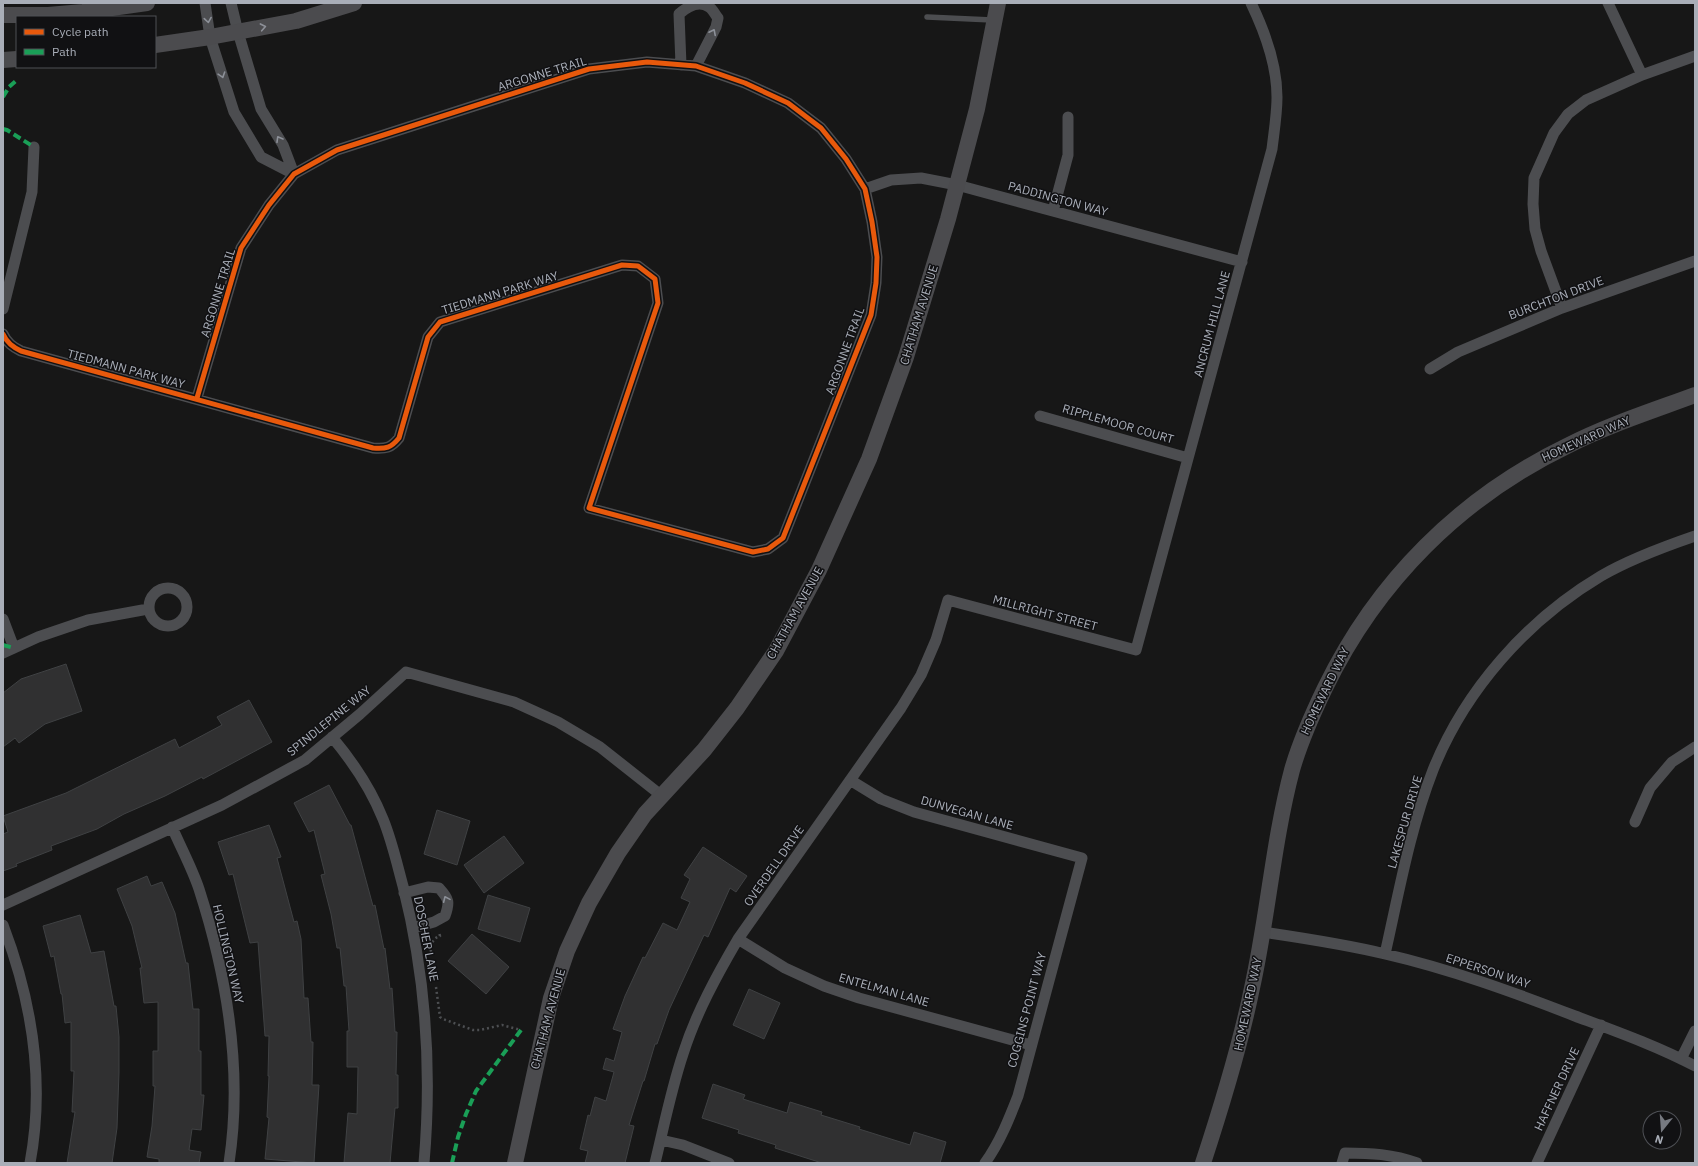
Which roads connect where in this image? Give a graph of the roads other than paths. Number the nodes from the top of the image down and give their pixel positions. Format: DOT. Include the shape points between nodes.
graph roads {
  1 [pos="147,3"];
  2 [pos="205,3"];
  3 [pos="231,3"];
  4 [pos="354,3"];
  5 [pos="994,3"];
  6 [pos="998,3"];
  7 [pos="1251,3"];
  8 [pos="1608,3"];
  9 [pos="3,15"];
  10 [pos="927,17"];
  11 [pos="994,20"];
  12 [pos="238,32"];
  13 [pos="210,37"];
  14 [pos="156,45"];
  15 [pos="1695,56"];
  16 [pos="16,59"];
  17 [pos="3,60"];
  18 [pos="681,65"];
  19 [pos="696,66"];
  20 [pos="1642,75"];
  21 [pos="1068,117"];
  22 [pos="34,147"];
  23 [pos="294,174"];
  24 [pos="957,185"];
  25 [pos="865,189"];
  26 [pos="1053,211"];
  27 [pos="1695,261"];
  28 [pos="1242,262"];
  29 [pos="1562,308"];
  30 [pos="3,309"];
  31 [pos="3,334"];
  32 [pos="1430,369"];
  33 [pos="1695,395"];
  34 [pos="197,398"];
  35 [pos="1040,416"];
  36 [pos="1188,458"];
  37 [pos="1695,536"];
  38 [pos="768,549"];
  39 [pos="948,600"];
  40 [pos="148,609"];
  41 [pos="3,619"];
  42 [pos="14,648"];
  43 [pos="1136,650"];
  44 [pos="3,653"];
  45 [pos="332,737"];
  46 [pos="1695,747"];
  47 [pos="850,780"];
  48 [pos="662,796"];
  49 [pos="1635,822"];
  50 [pos="172,828"];
  51 [pos="1082,858"];
  52 [pos="404,893"];
  53 [pos="3,905"];
  54 [pos="3,925"];
  55 [pos="413,928"];
  56 [pos="1262,932"];
  57 [pos="738,939"];
  58 [pos="1385,954"];
  59 [pos="1601,1025"];
  60 [pos="1695,1030"];
  61 [pos="1031,1045"];
  62 [pos="1681,1059"];
  63 [pos="1695,1066"];
  64 [pos="661,1140"];
  65 [pos="30,1163"];
  66 [pos="229,1163"];
  67 [pos="424,1163"];
  68 [pos="515,1163"];
  69 [pos="656,1163"];
  70 [pos="730,1163"];
  71 [pos="986,1163"];
  72 [pos="1203,1163"];
  73 [pos="1342,1163"];
  74 [pos="1417,1163"];
  75 [pos="1537,1163"];
  1 -- 9 [label="street" via="48,15"];
  2 -- 13 [label="street, one-way"];
  3 -- 12 [label="street"];
  12 -- 4 [label="street, one-way" via="296,21"];
  5 -- 11 [label="street, CHATHAM AVENUE"];
  6 -- 11 [label="street, CHATHAM AVENUE"];
  7 -- 28 [label="street, ANCRUM HILL LANE" via="1265,34 1273,64 1277,96 1272,149"];
  8 -- 20 [label="street"];
  10 -- 11 [label="lane"];
  11 -- 24 [label="street, CHATHAM AVENUE" via="977,109"];
  12 -- 13 [label="street"];
  23 -- 12 [label="street, one-way" via="283,145 262,109"];
  13 -- 14 [label="street"];
  13 -- 23 [label="street, one-way" via="234,112 261,157"];
  15 -- 20 [label="street"];
  16 -- 17 [label="street"];
  18 -- 19 [label="street, ARGONNE TRAIL"];
  19 -- 18 [label="street, one-way" via="716,28 718,18 709,7 699,4 687,7 679,14"];
  18 -- 23 [label="street, ARGONNE TRAIL" via="647,62 589,69 337,150"];
  19 -- 25 [label="street, ARGONNE TRAIL" via="745,83 788,103 820,128 846,158"];
  20 -- 29 [label="street" via="1586,100 1568,114 1554,132 1534,178 1535,229"];
  21 -- 26 [label="street" via="1068,155"];
  22 -- 30 [label="street" via="32,192"];
  23 -- 34 [label="street, ARGONNE TRAIL" via="269,205 241,248"];
  24 -- 25 [label="street, PADDINGTON WAY" via="921,178 891,180"];
  24 -- 26 [label="street, PADDINGTON WAY"];
  24 -- 48 [label="street, CHATHAM AVENUE" via="906,357 869,459 819,570 776,651 737,708 704,750"];
  25 -- 38 [label="street, ARGONNE TRAIL" via="877,257 871,314 783,538"];
  26 -- 28 [label="street, PADDINGTON WAY"];
  27 -- 29 [label="street, BURCHTON DRIVE"];
  28 -- 36 [label="street, ANCRUM HILL LANE"];
  29 -- 32 [label="street, BURCHTON DRIVE" via="1458,352"];
  31 -- 34 [label="street, TIEDMANN PARK WAY" via="5,340 21,351"];
  33 -- 56 [label="street, HOMEWARD WAY" via="1567,445 1498,486 1462,512 1434,538 1406,565 1381,595 1359,625 1334,670 1301,741 1279,826"];
  34 -- 38 [label="street, TIEDMANN PARK WAY" via="373,448 385,449 393,446 399,438 428,337 440,322 622,265 638,266 655,279 658,303 589,508 753,552"];
  35 -- 36 [label="street, RIPPLEMOOR COURT"];
  36 -- 43 [label="street, ANCRUM HILL LANE"];
  37 -- 58 [label="street, LAKESPUR DRIVE" via="1628,562 1589,584 1535,625 1514,645 1484,681 1452,732 1422,802"];
  39 -- 43 [label="street, MILLRIGHT STREET"];
  39 -- 47 [label="street, OVERDELL DRIVE" via="936,640 921,675"];
  40 -- 42 [label="street" via="88,620"];
  41 -- 42 [label="street"];
  42 -- 44 [label="street"];
  45 -- 48 [label="street, SPINDLEPINE WAY" via="406,672 514,702 558,722 600,747"];
  45 -- 50 [label="street, SPINDLEPINE WAY" via="305,760 222,805"];
  45 -- 52 [label="street, DOSCHER LANE" via="352,761 370,791 383,820"];
  46 -- 49 [label="street" via="1672,762 1650,788"];
  47 -- 51 [label="street, DUNVEGAN LANE" via="881,799 914,812"];
  47 -- 57 [label="street, OVERDELL DRIVE"];
  48 -- 68 [label="street, CHATHAM AVENUE" via="645,814 618,853 589,903 567,951 551,998"];
  50 -- 53 [label="street, SPINDLEPINE WAY"];
  50 -- 66 [label="street, HOLLINGTON WAY" via="198,887 222,975 231,1033 234,1103"];
  51 -- 61 [label="street, COGGINS POINT WAY"];
  52 -- 55 [label="street, DOSCHER LANE"];
  55 -- 52 [label="street, one-way" via="445,916 449,906 446,896 439,888 428,887"];
  54 -- 65 [label="street" via="23,986 32,1032 37,1097 35,1139"];
  55 -- 67 [label="street, DOSCHER LANE" via="424,1003 428,1062"];
  56 -- 58 [label="street, EPPERSON WAY"];
  56 -- 72 [label="street, HOMEWARD WAY" via="1253,987 1235,1059"];
  57 -- 61 [label="street, ENTELMAN LANE" via="785,968 824,986"];
  57 -- 64 [label="street, OVERDELL DRIVE" via="719,971 683,1052"];
  58 -- 59 [label="street, EPPERSON WAY" via="1463,975"];
  59 -- 62 [label="street, EPPERSON WAY"];
  59 -- 75 [label="street, HAFFNER DRIVE"];
  60 -- 62 [label="street"];
  61 -- 71 [label="street, COGGINS POINT WAY" via="1018,1096 1007,1125"];
  62 -- 63 [label="street, EPPERSON WAY"];
  64 -- 69 [label="street, OVERDELL DRIVE"];
  64 -- 70 [label="street" via="683,1145"];
  73 -- 74 [label="street" via="1346,1153 1373,1153"];
}
